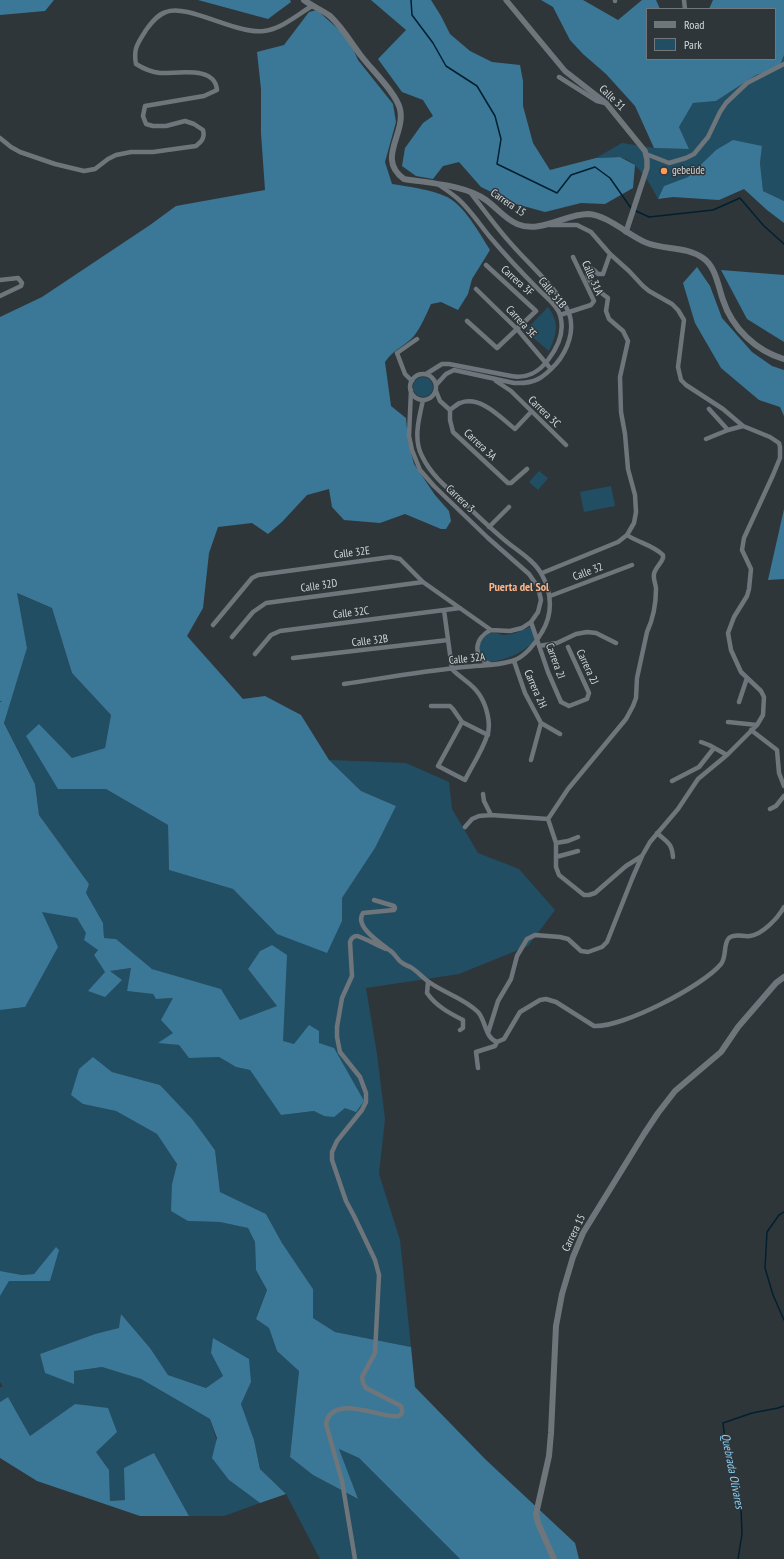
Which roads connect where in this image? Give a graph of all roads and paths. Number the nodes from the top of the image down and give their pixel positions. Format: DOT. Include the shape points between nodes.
graph roads {
  1 [pos="304,0"];
  2 [pos="506,0"];
  3 [pos="312,6"];
  4 [pos="784,64"];
  5 [pos="559,77"];
  6 [pos="606,103"];
  7 [pos="0,138"];
  8 [pos="646,154"];
  9 [pos="439,185"];
  10 [pos="470,192"];
  11 [pos="544,225"];
  12 [pos="627,229"];
  13 [pos="610,254"];
  14 [pos="573,257"];
  15 [pos="486,265"];
  16 [pos="0,280"];
  17 [pos="476,289"];
  18 [pos="0,296"];
  19 [pos="568,312"];
  20 [pos="560,315"];
  21 [pos="467,321"];
  22 [pos="517,329"];
  23 [pos="417,339"];
  24 [pos="784,359"];
  25 [pos="546,363"];
  26 [pos="551,369"];
  27 [pos="426,374"];
  28 [pos="494,380"];
  29 [pos="412,381"];
  30 [pos="514,383"];
  31 [pos="436,385"];
  32 [pos="411,390"];
  33 [pos="436,391"];
  34 [pos="511,391"];
  35 [pos="425,400"];
  36 [pos="440,401"];
  37 [pos="709,409"];
  38 [pos="450,410"];
  39 [pos="532,412"];
  40 [pos="743,426"];
  41 [pos="728,430"];
  42 [pos="706,438"];
  43 [pos="566,445"];
  44 [pos="527,469"];
  45 [pos="509,507"];
  46 [pos="489,527"];
  47 [pos="627,534"];
  48 [pos="632,565"];
  49 [pos="542,573"];
  50 [pos="423,582"];
  51 [pos="550,596"];
  52 [pos="460,608"];
  53 [pos="444,610"];
  54 [pos="531,622"];
  55 [pos="213,625"];
  56 [pos="491,630"];
  57 [pos="232,637"];
  58 [pos="448,640"];
  59 [pos="537,640"];
  60 [pos="616,643"];
  61 [pos="539,646"];
  62 [pos="568,647"];
  63 [pos="255,654"];
  64 [pos="293,658"];
  65 [pos="514,661"];
  66 [pos="493,665"];
  67 [pos="463,667"];
  68 [pos="452,669"];
  69 [pos="747,678"];
  70 [pos="463,679"];
  71 [pos="344,684"];
  72 [pos="589,696"];
  73 [pos="739,702"];
  74 [pos="431,706"];
  75 [pos="462,722"];
  76 [pos="728,722"];
  77 [pos="541,723"];
  78 [pos="757,725"];
  79 [pos="751,730"];
  80 [pos="560,734"];
  81 [pos="488,735"];
  82 [pos="701,742"];
  83 [pos="714,748"];
  84 [pos="727,755"];
  85 [pos="531,760"];
  86 [pos="672,781"];
  87 [pos="784,786"];
  88 [pos="483,794"];
  89 [pos="784,796"];
  90 [pos="770,809"];
  91 [pos="491,815"];
  92 [pos="548,819"];
  93 [pos="465,827"];
  94 [pos="657,833"];
  95 [pos="578,837"];
  96 [pos="556,843"];
  97 [pos="578,851"];
  98 [pos="556,856"];
  99 [pos="642,856"];
  100 [pos="673,857"];
  101 [pos="374,900"];
  102 [pos="784,907"];
  103 [pos="386,949"];
  104 [pos="784,978"];
  105 [pos="428,982"];
  106 [pos="460,1030"];
  107 [pos="488,1033"];
  108 [pos="497,1042"];
  109 [pos="478,1068"];
  110 [pos="355,1559"];
  111 [pos="554,1559"];
  1 -- 3 [label="main road, Carrera 15"];
  2 -- 6 [label="street, Calle 31" via="565,71"];
  3 -- 7 [label="street" via="278,27 263,31 243,29 178,10 166,12 153,20 135,48 136,64 160,73 183,72 211,76 217,82 217,90 204,96 145,106 142,116 146,124 153,126 166,126 185,121 194,124 203,130 204,136 196,146 116,155 94,169 84,170 55,164 20,152"];
  3 -- 9 [label="main road, Carrera 15" via="329,16 345,32 396,98 400,120 392,153 392,165 397,174 404,179"];
  4 -- 8 [label="street" via="747,83 726,104 708,137 694,154 669,163"];
  5 -- 6 [label="street" via="597,101"];
  6 -- 8 [label="street, Calle 31"];
  8 -- 12 [label="street, Calle 31" via="647,168"];
  9 -- 10 [label="main road, Carrera 15"];
  9 -- 20 [label="street, Calle 31B" via="457,198 507,257 553,304"];
  10 -- 11 [label="main road, Carrera 15" via="485,199 517,224 531,227"];
  10 -- 19 [label="street, Calle 31B" via="513,246 560,298"];
  11 -- 12 [label="main road, Carrera 15" via="581,214 600,217"];
  11 -- 13 [label="street" via="577,226 591,232"];
  12 -- 24 [label="main road, Carrera 15" via="649,244 690,251 704,258 713,269 724,303 735,323 754,344"];
  13 -- 40 [label="street" via="649,291 672,304 682,314 684,327 678,367 681,380"];
  13 -- 47 [label="street" via="603,274 598,274 592,268 587,270 587,273 590,282 608,298 606,311 609,318 623,331 628,341 620,376 621,412 636,512 634,523"];
  14 -- 19 [label="street, Calle 31A" via="594,301 591,305"];
  15 -- 22 [label="street, Carrera 3F" via="536,311"];
  16 -- 18 [label="street" via="18,278 22,283 18,288"];
  17 -- 22 [label="street, Carrera 3E"];
  19 -- 20 [label="street"];
  19 -- 26 [label="street, Calle 31B" via="572,328 568,345"];
  20 -- 25 [label="street, Calle 31B" via="560,340"];
  21 -- 22 [label="street" via="495,348"];
  22 -- 25 [label="street, Carrera 3E"];
  23 -- 29 [label="street" via="397,352 405,374"];
  25 -- 26 [label="street, Carrera 3E"];
  25 -- 27 [label="street, Calle 31B" via="534,373 519,377 449,364 442,364"];
  26 -- 30 [label="street, Calle 31B" via="538,380 523,384"];
  27 -- 29 [label="street" via="419,375"];
  27 -- 31 [label="street" via="432,377"];
  28 -- 30 [label="street, Calle 31B"];
  28 -- 31 [label="street, Calle 31B" via="454,370 446,374"];
  28 -- 34 [label="street, Carrera 3C"];
  29 -- 32 [label="street"];
  30 -- 34 [label="street"];
  31 -- 33 [label="street"];
  32 -- 35 [label="street" via="414,396"];
  32 -- 54 [label="street, Carrera 3" via="409,436 420,470 483,533 529,574 538,587 540,600 538,612"];
  33 -- 35 [label="street"];
  33 -- 36 [label="street"];
  34 -- 39 [label="street, Carrera 3C"];
  35 -- 36 [label="street"];
  35 -- 46 [label="street, Carrera 3" via="419,416 418,443 421,455 437,478"];
  36 -- 38 [label="street"];
  37 -- 41 [label="street"];
  38 -- 39 [label="street" via="462,402 482,404 515,429"];
  38 -- 44 [label="street, Carrera 3A" via="454,432 508,483 511,484"];
  39 -- 43 [label="street, Carrera 3C"];
  40 -- 41 [label="street"];
  40 -- 69 [label="street" via="779,443 780,451 773,475 744,538 742,550 751,569 749,589 728,629 731,650 741,672"];
  41 -- 42 [label="street"];
  45 -- 46 [label="street"];
  46 -- 49 [label="street, Carrera 3"];
  47 -- 49 [label="street" via="618,542"];
  47 -- 92 [label="street" via="636,541 655,548 663,555 662,562 654,572 655,603 646,632 637,678 636,698 626,718 568,789"];
  48 -- 51 [label="street, Calle 32"];
  49 -- 51 [label="street, Carrera 3"];
  50 -- 52 [label="street, Calle 32E"];
  50 -- 55 [label="street, Calle 32E" via="400,560 391,557 258,575 252,578"];
  50 -- 57 [label="street, Calle 32D" via="266,603 253,612"];
  51 -- 59 [label="street, Calle 32A" via="548,620"];
  52 -- 53 [label="street, Calle 32C"];
  52 -- 56 [label="street, Calle 32E"];
  53 -- 58 [label="street"];
  53 -- 63 [label="street, Calle 32C" via="280,631 271,635"];
  54 -- 56 [label="street" via="510,631"];
  54 -- 59 [label="street, Carrera 2I"];
  56 -- 66 [label="street" via="480,639 477,652 480,658"];
  58 -- 64 [label="street, Calle 32B"];
  58 -- 68 [label="street"];
  59 -- 61 [label="street, Carrera 2I"];
  59 -- 65 [label="street, Calle 32A"];
  60 -- 61 [label="street" via="596,633 587,632 557,643"];
  61 -- 72 [label="street, Carrera 2I" via="561,702 569,706"];
  62 -- 72 [label="street, Carrera 2J"];
  65 -- 66 [label="street, Calle 32A"];
  65 -- 77 [label="street, Carrera 2H" via="525,693"];
  66 -- 67 [label="street, Calle 32A"];
  67 -- 68 [label="street, Calle 32A"];
  67 -- 70 [label="street"];
  68 -- 70 [label="street"];
  68 -- 71 [label="street, Calle 32A"];
  69 -- 73 [label="street"];
  69 -- 78 [label="street" via="764,697 764,709"];
  70 -- 81 [label="street" via="479,694 486,708"];
  74 -- 75 [label="street" via="450,706"];
  75 -- 81 [label="street"];
  75 -- 81 [label="street" via="438,766 465,780"];
  76 -- 78 [label="street"];
  77 -- 80 [label="street"];
  77 -- 85 [label="street"];
  78 -- 79 [label="street"];
  79 -- 84 [label="street"];
  79 -- 87 [label="street" via="777,750"];
  82 -- 83 [label="street"];
  83 -- 84 [label="street"];
  83 -- 86 [label="street" via="699,768"];
  84 -- 94 [label="street" via="698,779"];
  88 -- 91 [label="street"];
  89 -- 90 [label="street"];
  91 -- 92 [label="street"];
  91 -- 93 [label="street" via="472,819"];
  92 -- 96 [label="street"];
  94 -- 99 [label="street"];
  94 -- 100 [label="street" via="669,843"];
  95 -- 96 [label="street"];
  96 -- 98 [label="street"];
  97 -- 98 [label="street"];
  98 -- 99 [label="street" via="559,875 584,895 589,896"];
  99 -- 107 [label="street" via="612,932 602,947 588,952 581,951 568,939 560,936 535,935 527,939 517,956 511,979 498,1001"];
  101 -- 103 [label="street" via="395,908 363,913 361,920"];
  102 -- 108 [label="street" via="773,922 754,935 730,937 720,965 682,994 615,1024 600,1026 594,1026 556,1002 540,1000 520,1012 504,1038"];
  103 -- 105 [label="street"];
  103 -- 110 [label="street" via="361,937 352,938 352,976 342,998 337,1027 340,1052 360,1077 366,1093 366,1102 362,1110 337,1141 332,1152 332,1160 346,1201 375,1260 379,1276 375,1353 362,1378 366,1388 401,1406 402,1410 398,1417 350,1408 334,1410 328,1416 326,1424 342,1481"];
  104 -- 111 [label="main road, Carrera 15" via="776,982 738,1026 721,1052 675,1091 658,1113 606,1194 583,1233 573,1257 556,1326 549,1456 536,1514"];
  105 -- 106 [label="street" via="427,993 432,1000 445,1011 463,1020 463,1028"];
  105 -- 107 [label="street" via="468,1004 483,1019"];
  107 -- 108 [label="street" via="493,1041"];
  108 -- 109 [label="street" via="495,1046 476,1052"];
}
